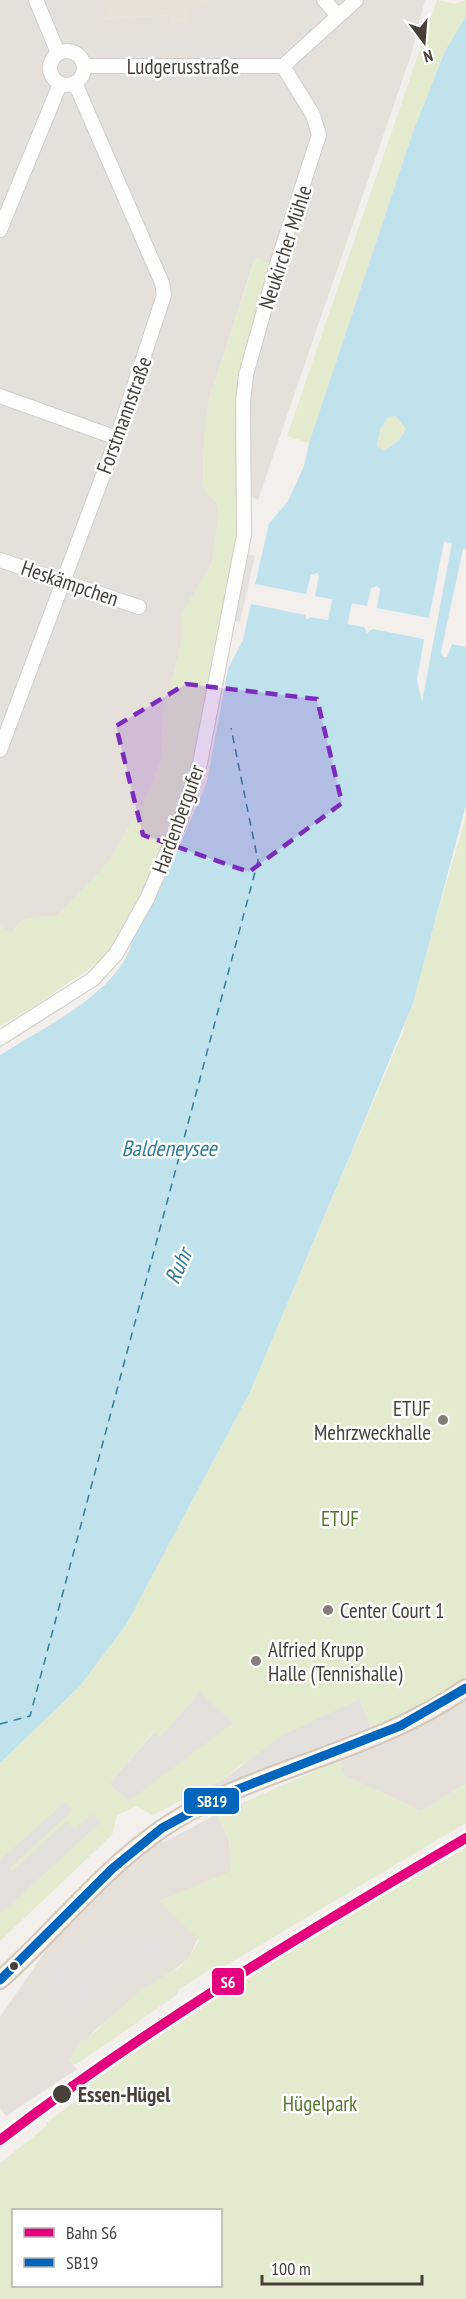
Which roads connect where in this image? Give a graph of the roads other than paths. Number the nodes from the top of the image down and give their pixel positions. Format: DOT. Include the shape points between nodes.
graph roads {
  1 [pos="36,0"];
  2 [pos="324,0"];
  3 [pos="356,0"];
  4 [pos="338,16"];
  5 [pos="58,53"];
  6 [pos="84,66"];
  7 [pos="283,66"];
  8 [pos="75,83"];
  9 [pos="60,84"];
  10 [pos="0,230"];
  11 [pos="0,396"];
  12 [pos="117,438"];
  13 [pos="244,535"];
  14 [pos="0,560"];
  15 [pos="62,581"];
  16 [pos="139,607"];
  17 [pos="0,750"];
  18 [pos="0,1038"];
  19 [pos="466,1688"];
  20 [pos="0,1980"];
  1 -- 5 [label="street"];
  2 -- 4 [label="street"];
  3 -- 4 [label="street"];
  4 -- 7 [label="street"];
  5 -- 6 [label="street" via="75,53"];
  5 -- 9 [label="street" via="49,69"];
  6 -- 7 [label="street, Ludgerusstraße"];
  6 -- 8 [label="street"];
  7 -- 13 [label="street, Neukircher Mühle" via="313,115 320,135 278,261 246,375"];
  8 -- 9 [label="street"];
  8 -- 12 [label="street, Forstmannstraße" via="164,295"];
  9 -- 10 [label="street"];
  11 -- 12 [label="street"];
  12 -- 15 [label="street, Forstmannstraße"];
  13 -- 18 [label="street, Hardenbergufer" via="200,763 147,899 104,970"];
  14 -- 15 [label="street, Heskämpchen"];
  15 -- 16 [label="street, Heskämpchen"];
  15 -- 17 [label="street, Forstmannstraße"];
  19 -- 20 [label="main road" via="436,1709 399,1727 222,1797 174,1821 131,1852"];
}
